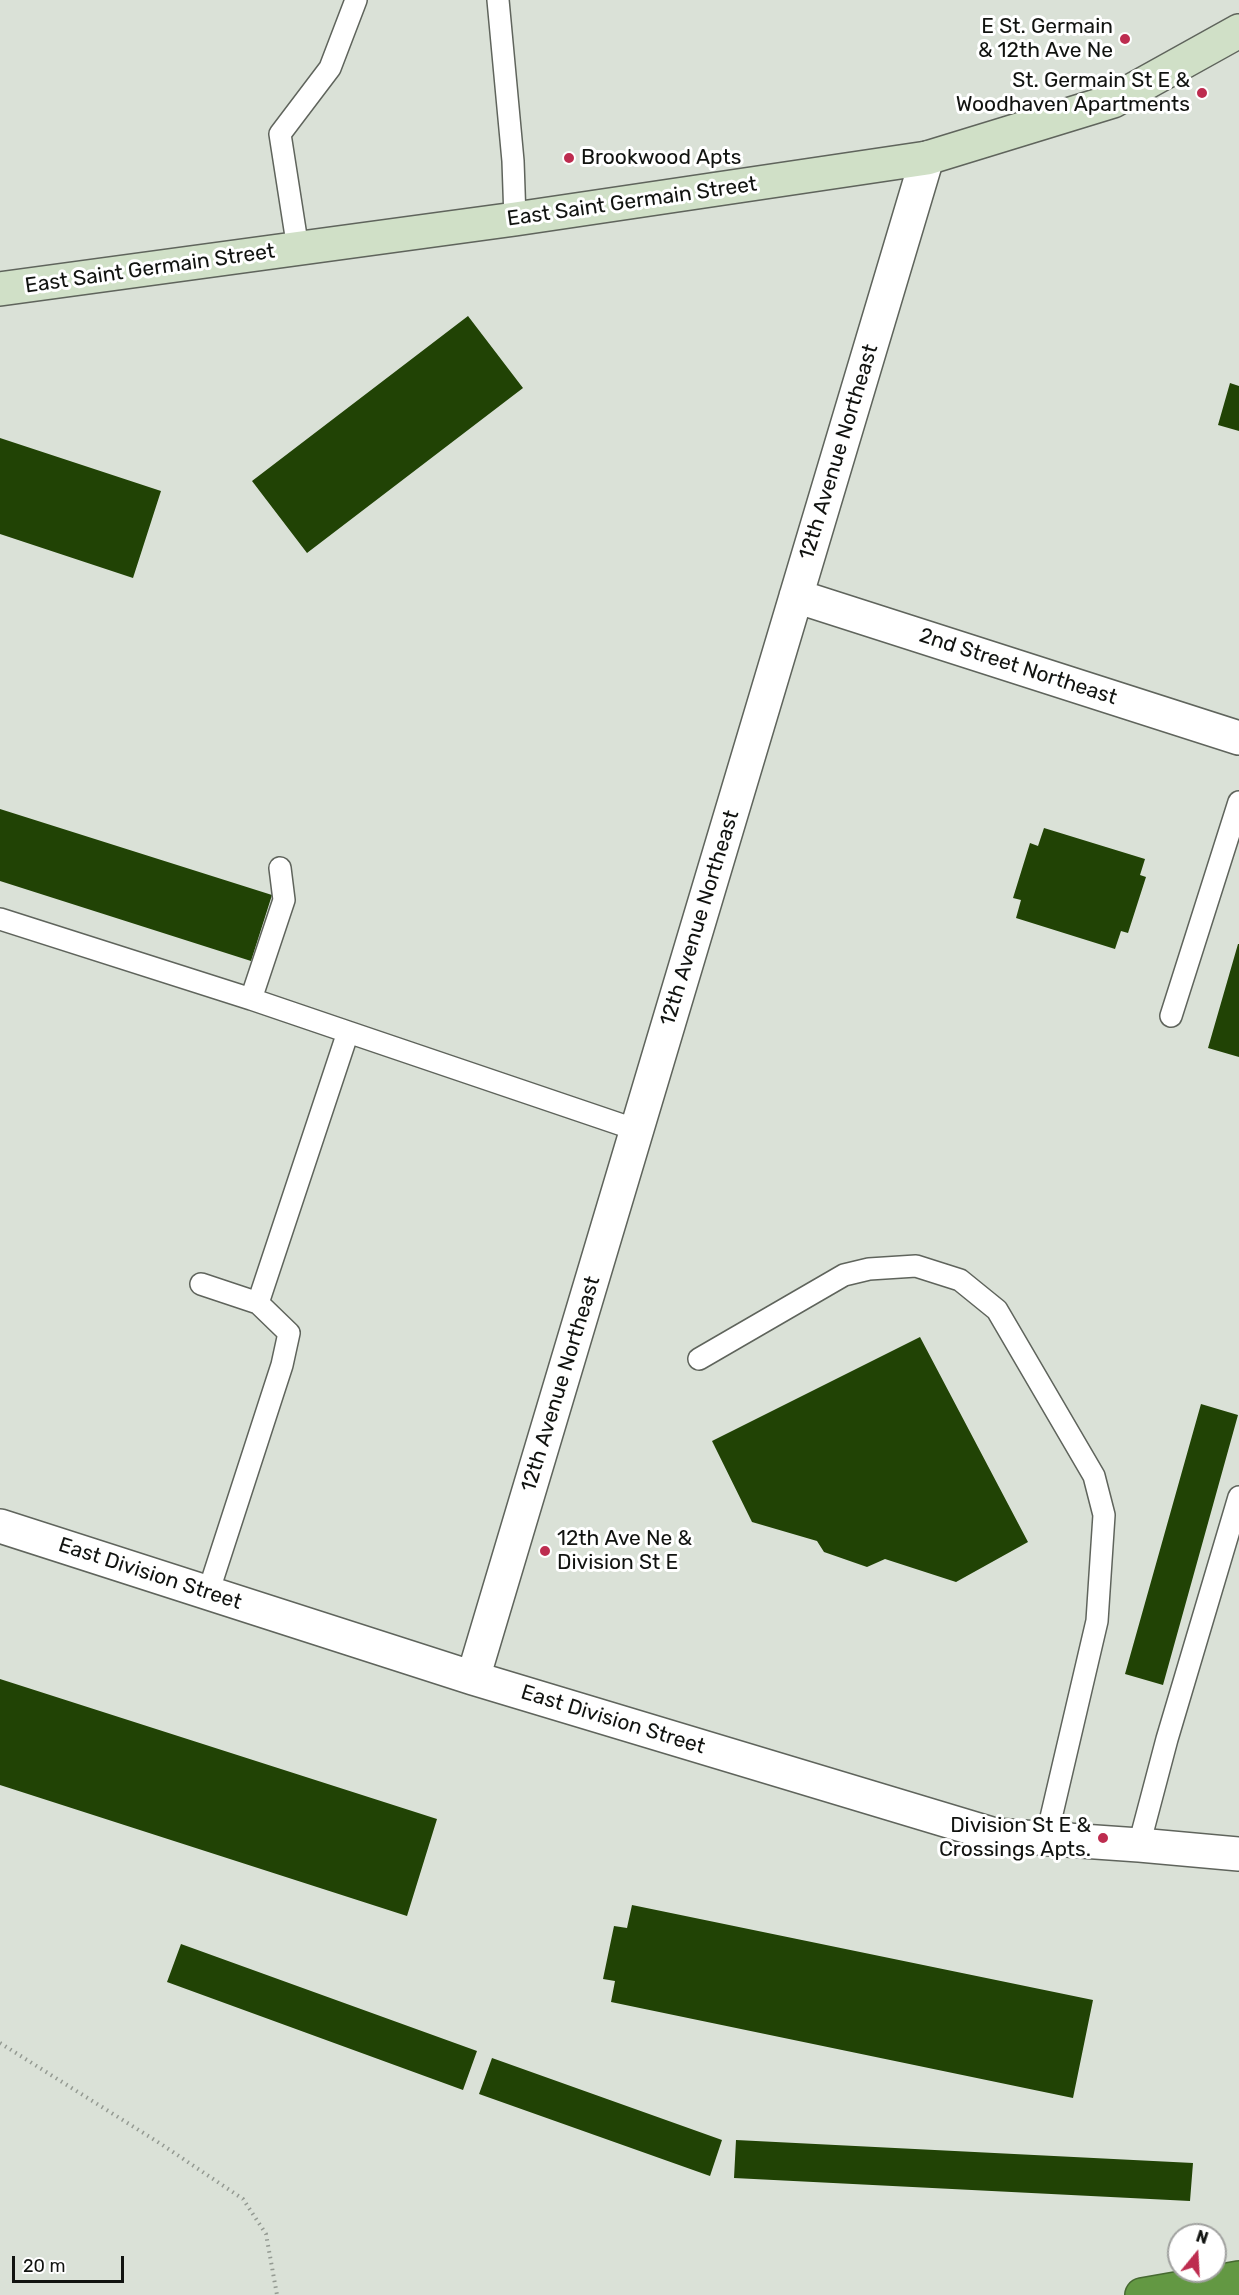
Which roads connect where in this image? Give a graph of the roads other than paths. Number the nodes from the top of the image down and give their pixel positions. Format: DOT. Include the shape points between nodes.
graph roads {
  1 [pos="356,0"];
  2 [pos="498,0"];
  3 [pos="1239,31"];
  4 [pos="927,158"];
  5 [pos="515,219"];
  6 [pos="298,249"];
  7 [pos="0,289"];
  8 [pos="796,596"];
  9 [pos="1239,738"];
  10 [pos="1239,802"];
  11 [pos="280,868"];
  12 [pos="0,919"];
  13 [pos="251,999"];
  14 [pos="1171,1016"];
  15 [pos="348,1032"];
  16 [pos="637,1130"];
  17 [pos="201,1284"];
  18 [pos="258,1303"];
  19 [pos="699,1359"];
  20 [pos="1239,1497"];
  21 [pos="0,1526"];
  22 [pos="208,1593"];
  23 [pos="473,1678"];
  24 [pos="1046,1839"];
  25 [pos="1139,1845"];
  26 [pos="1239,1854"];
  27 [pos="1239,2278"];
  28 [pos="1143,2295"];
  1 -- 6 [label="lane" via="330,68 280,134"];
  2 -- 5 [label="lane"];
  3 -- 4 [label="street, East Saint Germain Street" via="1113,101"];
  4 -- 5 [label="street, East Saint Germain Street"];
  4 -- 8 [label="street, 12th Avenue Northeast"];
  5 -- 6 [label="street, East Saint Germain Street"];
  6 -- 7 [label="street, East Saint Germain Street"];
  8 -- 9 [label="street, 2nd Street Northeast"];
  8 -- 16 [label="street, 12th Avenue Northeast"];
  10 -- 14 [label="lane"];
  11 -- 13 [label="lane" via="284,900"];
  12 -- 13 [label="lane"];
  13 -- 15 [label="lane"];
  15 -- 16 [label="lane"];
  15 -- 18 [label="lane"];
  16 -- 23 [label="street, 12th Avenue Northeast"];
  17 -- 18 [label="lane"];
  18 -- 22 [label="lane" via="289,1333"];
  19 -- 24 [label="lane" via="844,1275 869,1269 916,1266 960,1280 997,1310 1094,1476 1104,1515 1097,1621"];
  20 -- 25 [label="lane"];
  21 -- 22 [label="street, East Division Street"];
  22 -- 23 [label="street, East Division Street"];
  23 -- 24 [label="street, East Division Street" via="995,1835"];
  24 -- 25 [label="street, East Division Street"];
  25 -- 26 [label="street, East Division Street"];
  27 -- 28 [label="highway"];
}
